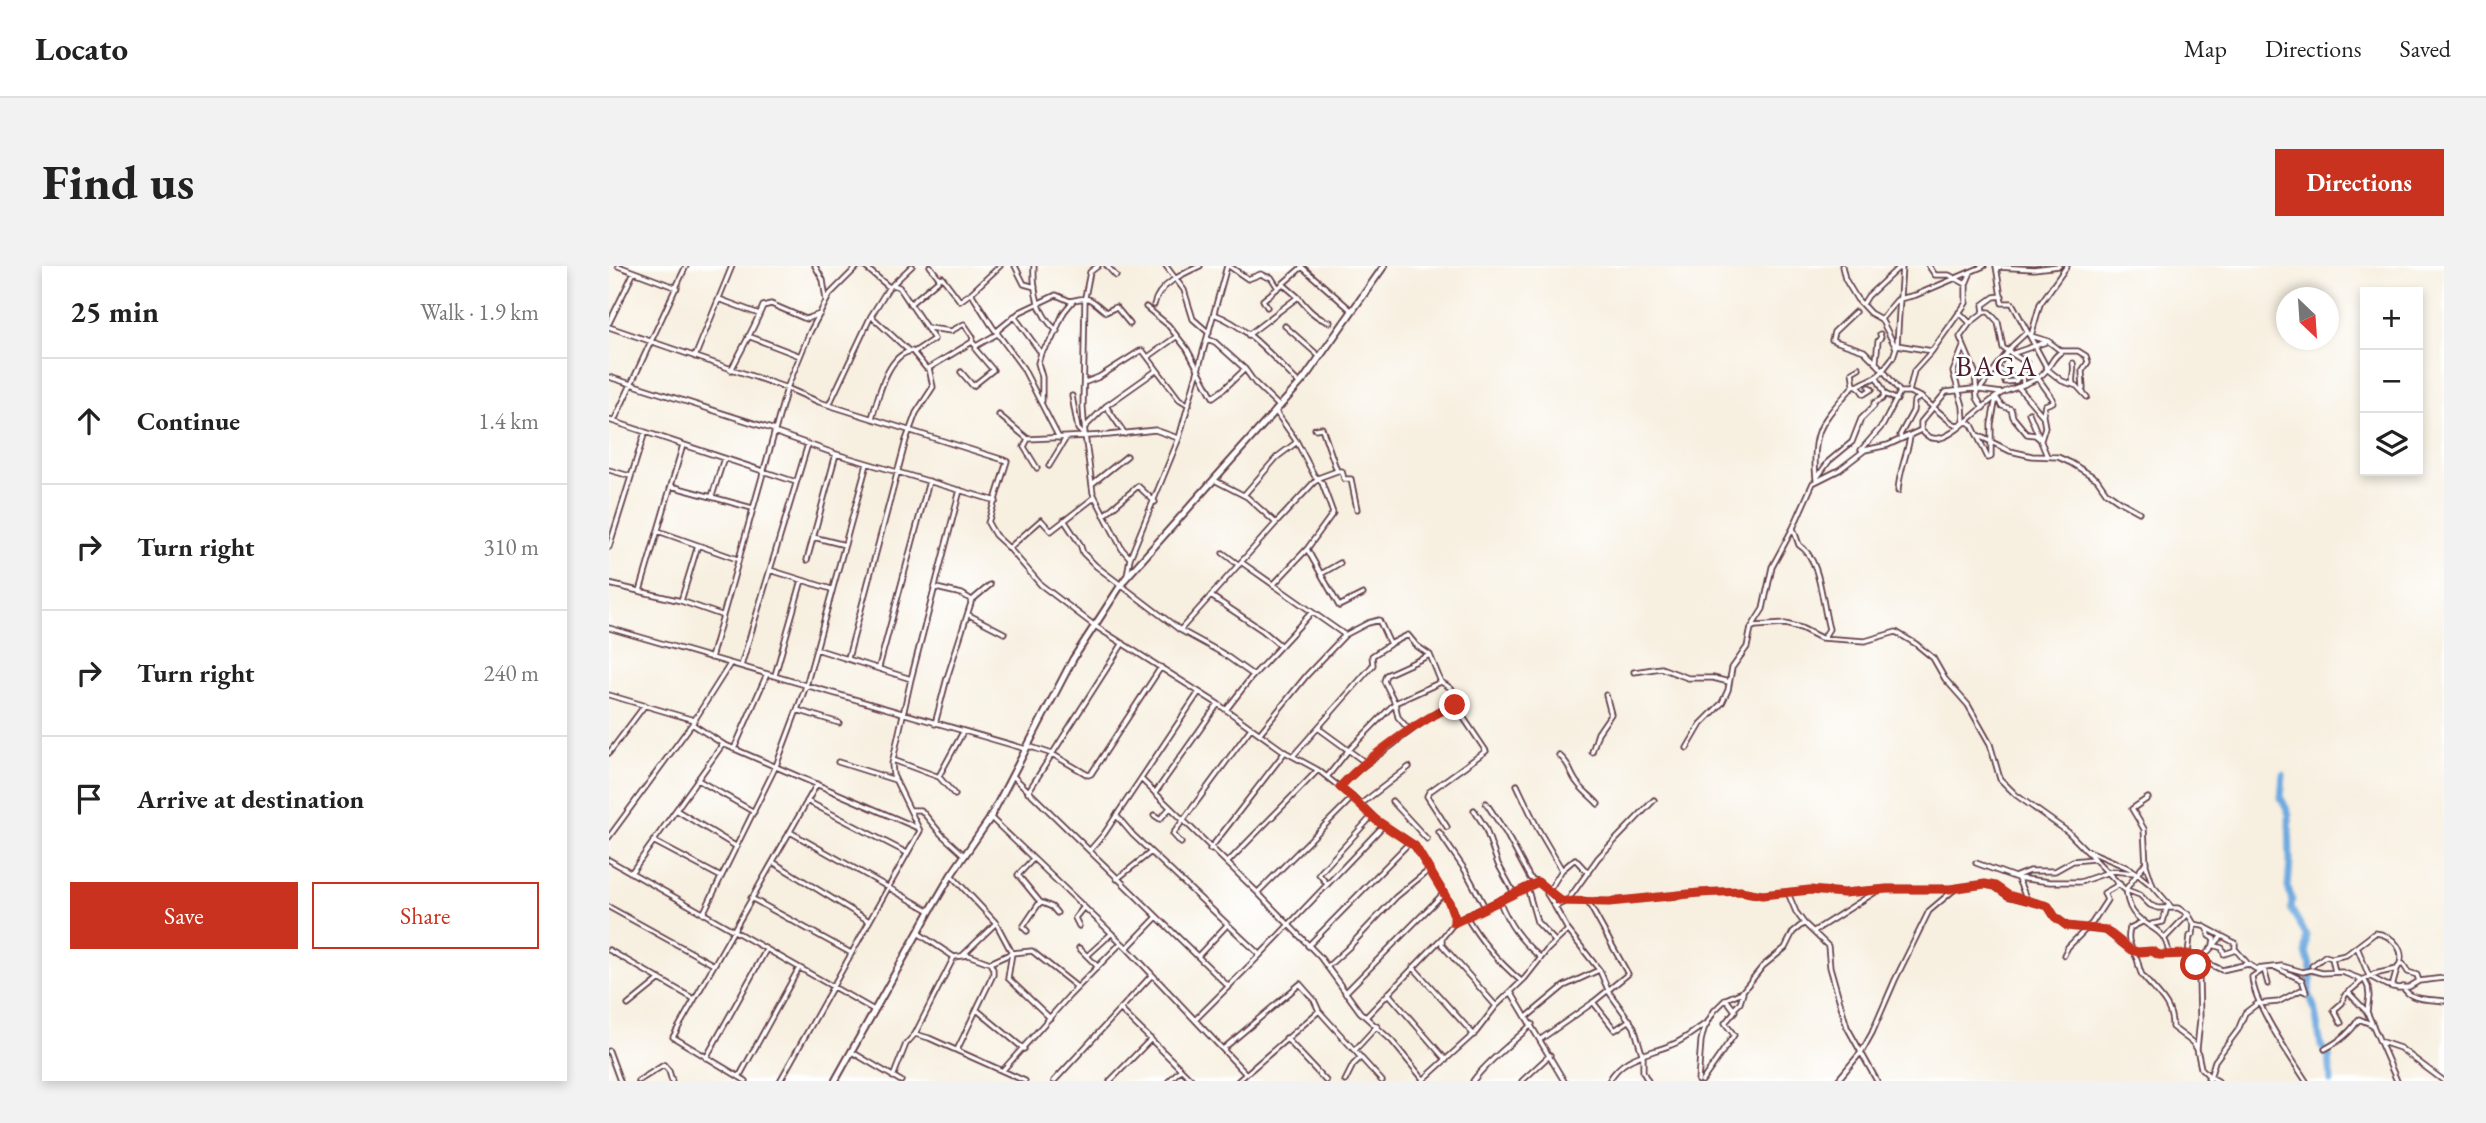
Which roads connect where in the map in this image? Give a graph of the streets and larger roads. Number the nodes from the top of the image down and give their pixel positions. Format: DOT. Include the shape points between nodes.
graph roads {
  1 [pos="618,266"];
  2 [pos="687,266"];
  3 [pos="732,266"];
  4 [pos="815,266"];
  5 [pos="858,266"];
  6 [pos="864,266"];
  7 [pos="912,266"];
  8 [pos="930,266"];
  9 [pos="1000,266"];
  10 [pos="1015,266"];
  11 [pos="1034,266"];
  12 [pos="1107,266"];
  13 [pos="1166,266"];
  14 [pos="1200,266"];
  15 [pos="1228,266"];
  16 [pos="1302,266"];
  17 [pos="1842,266"];
  18 [pos="1929,266"];
  19 [pos="1981,266"];
  20 [pos="1989,266"];
  21 [pos="2059,266"];
  22 [pos="2067,266"];
  23 [pos="1095,267"];
  24 [pos="1193,267"];
  25 [pos="1382,267"];
  26 [pos="1902,267"];
  27 [pos="1996,267"];
  28 [pos="634,272"];
  29 [pos="1971,272"];
  30 [pos="1116,276"];
  31 [pos="939,278"];
  32 [pos="1176,278"];
  33 [pos="1955,278"];
  34 [pos="1966,284"];
  35 [pos="891,286"];
  36 [pos="1281,286"];
  37 [pos="1035,287"];
  38 [pos="677,288"];
  39 [pos="971,293"];
  40 [pos="2002,296"];
  41 [pos="1085,297"];
  42 [pos="1298,297"];
  43 [pos="718,299"];
  44 [pos="1899,300"];
  45 [pos="1073,301"];
  46 [pos="826,302"];
  47 [pos="1037,303"];
  48 [pos="910,304"];
  49 [pos="1863,304"];
  50 [pos="1154,305"];
  51 [pos="1146,307"];
  52 [pos="1268,307"];
  53 [pos="1353,312"];
  54 [pos="1855,312"];
  55 [pos="1959,312"];
  56 [pos="1984,312"];
  57 [pos="821,313"];
  58 [pos="759,314"];
  59 [pos="1214,314"];
  60 [pos="871,316"];
  61 [pos="1014,316"];
  62 [pos="1881,319"];
  63 [pos="1331,322"];
  64 [pos="1970,323"];
  65 [pos="1130,324"];
  66 [pos="609,325"];
  67 [pos="926,326"];
  68 [pos="1285,326"];
  69 [pos="1057,331"];
  70 [pos="997,334"];
  71 [pos="1880,334"];
  72 [pos="2029,334"];
  73 [pos="1248,335"];
  74 [pos="748,336"];
  75 [pos="1208,336"];
  76 [pos="1176,337"];
  77 [pos="2048,341"];
  78 [pos="650,343"];
  79 [pos="974,344"];
  80 [pos="2034,344"];
  81 [pos="1963,345"];
  82 [pos="1896,346"];
  83 [pos="911,351"];
  84 [pos="1931,351"];
  85 [pos="2011,351"];
  86 [pos="2063,351"];
  87 [pos="1041,353"];
  88 [pos="800,356"];
  89 [pos="695,357"];
  90 [pos="1148,357"];
  91 [pos="1320,357"];
  92 [pos="1876,361"];
  93 [pos="2073,363"];
  94 [pos="929,368"];
  95 [pos="1859,368"];
  96 [pos="1996,368"];
  97 [pos="1245,369"];
  98 [pos="731,370"];
  99 [pos="1157,370"];
  100 [pos="1883,370"];
  101 [pos="2048,370"];
  102 [pos="1198,371"];
  103 [pos="961,372"];
  104 [pos="609,377"];
  105 [pos="2020,377"];
  106 [pos="1877,378"];
  107 [pos="2038,378"];
  108 [pos="2005,382"];
  109 [pos="1085,383"];
  110 [pos="1300,384"];
  111 [pos="2073,384"];
  112 [pos="631,385"];
  113 [pos="1856,385"];
  114 [pos="2021,386"];
  115 [pos="1869,387"];
  116 [pos="787,388"];
  117 [pos="1978,390"];
  118 [pos="1957,391"];
  119 [pos="1905,392"];
  120 [pos="2002,393"];
  121 [pos="1885,394"];
  122 [pos="1072,396"];
  123 [pos="1921,397"];
  124 [pos="1996,397"];
  125 [pos="1897,400"];
  126 [pos="1042,403"];
  127 [pos="829,405"];
  128 [pos="1106,405"];
  129 [pos="1189,405"];
  130 [pos="1933,408"];
  131 [pos="1983,408"];
  132 [pos="1278,410"];
  133 [pos="2029,413"];
  134 [pos="999,415"];
  135 [pos="2043,416"];
  136 [pos="872,418"];
  137 [pos="611,420"];
  138 [pos="1964,422"];
  139 [pos="1084,427"];
  140 [pos="1314,429"];
  141 [pos="1921,430"];
  142 [pos="775,431"];
  143 [pos="645,432"];
  144 [pos="908,432"];
  145 [pos="1125,434"];
  146 [pos="1085,435"];
  147 [pos="1910,435"];
  148 [pos="1977,435"];
  149 [pos="1067,436"];
  150 [pos="1059,438"];
  151 [pos="1179,438"];
  152 [pos="1028,439"];
  153 [pos="1901,439"];
  154 [pos="2041,439"];
  155 [pos="1297,442"];
  156 [pos="1990,442"];
  157 [pos="808,444"];
  158 [pos="684,445"];
  159 [pos="1860,452"];
  160 [pos="836,454"];
  161 [pos="1127,456"];
  162 [pos="2047,456"];
  163 [pos="724,458"];
  164 [pos="867,464"];
  165 [pos="1049,466"];
  166 [pos="1037,468"];
  167 [pos="609,470"];
  168 [pos="763,471"];
  169 [pos="898,471"];
  170 [pos="1337,471"];
  171 [pos="630,476"];
  172 [pos="1318,478"];
  173 [pos="1816,479"];
  174 [pos="1214,480"];
  175 [pos="929,481"];
  176 [pos="796,482"];
  177 [pos="1092,484"];
  178 [pos="671,486"];
  179 [pos="960,490"];
  180 [pos="1898,491"];
  181 [pos="1243,495"];
  182 [pos="712,497"];
  183 [pos="1095,497"];
  184 [pos="996,501"];
  185 [pos="1155,502"];
  186 [pos="752,508"];
  187 [pos="1357,509"];
  188 [pos="2139,512"];
  189 [pos="1104,515"];
  190 [pos="1064,520"];
  191 [pos="1276,523"];
  192 [pos="1793,528"];
  193 [pos="658,531"];
  194 [pos="813,537"];
  195 [pos="698,545"];
  196 [pos="845,545"];
  197 [pos="609,547"];
  198 [pos="1009,548"];
  199 [pos="1307,548"];
  200 [pos="1223,553"];
  201 [pos="1131,558"];
  202 [pos="737,559"];
  203 [pos="807,561"];
  204 [pos="1240,563"];
  205 [pos="1340,563"];
  206 [pos="770,570"];
  207 [pos="1321,574"];
  208 [pos="1127,577"];
  209 [pos="802,580"];
  210 [pos="609,584"];
  211 [pos="990,585"];
  212 [pos="1273,585"];
  213 [pos="1122,586"];
  214 [pos="936,588"];
  215 [pos="831,589"];
  216 [pos="640,591"];
  217 [pos="1363,594"];
  218 [pos="1211,596"];
  219 [pos="681,601"];
  220 [pos="971,601"];
  221 [pos="1312,612"];
  222 [pos="721,615"];
  223 [pos="969,615"];
  224 [pos="1095,626"];
  225 [pos="609,628"];
  226 [pos="1751,628"];
  227 [pos="1180,630"];
  228 [pos="1004,633"];
  229 [pos="1345,635"];
  230 [pos="1824,637"];
  231 [pos="1123,643"];
  232 [pos="1390,644"];
  233 [pos="1281,646"];
  234 [pos="815,649"];
  235 [pos="1430,656"];
  236 [pos="711,658"];
  237 [pos="848,658"];
  238 [pos="730,664"];
  239 [pos="741,666"];
  240 [pos="879,667"];
  241 [pos="1161,667"];
  242 [pos="1634,671"];
  243 [pos="767,674"];
  244 [pos="775,675"];
  245 [pos="1254,676"];
  246 [pos="911,678"];
  247 [pos="1441,682"];
  248 [pos="1729,682"];
  249 [pos="806,686"];
  250 [pos="1199,692"];
  251 [pos="609,695"];
  252 [pos="1606,695"];
  253 [pos="1395,703"];
  254 [pos="1218,704"];
  255 [pos="645,705"];
  256 [pos="1455,705"];
  257 [pos="797,709"];
  258 [pos="1226,710"];
  259 [pos="904,715"];
  260 [pos="693,722"];
  261 [pos="839,723"];
  262 [pos="935,724"];
  263 [pos="1318,727"];
  264 [pos="1251,728"];
  265 [pos="1409,731"];
  266 [pos="963,732"];
  267 [pos="1260,734"];
  268 [pos="723,744"];
  269 [pos="1027,747"];
  270 [pos="1687,748"];
  271 [pos="734,749"];
  272 [pos="1350,749"];
  273 [pos="1285,752"];
  274 [pos="1591,752"];
  275 [pos="609,753"];
  276 [pos="1052,754"];
  277 [pos="1559,755"];
  278 [pos="1293,757"];
  279 [pos="893,760"];
  280 [pos="838,762"];
  281 [pos="1366,763"];
  282 [pos="776,766"];
  283 [pos="1409,766"];
  284 [pos="1318,770"];
  285 [pos="1011,774"];
  286 [pos="939,777"];
  287 [pos="1327,777"];
  288 [pos="1141,779"];
  289 [pos="697,780"];
  290 [pos="895,780"];
  291 [pos="817,784"];
  292 [pos="1517,785"];
  293 [pos="1340,787"];
  294 [pos="1028,792"];
  295 [pos="1155,793"];
  296 [pos="955,795"];
  297 [pos="1353,797"];
  298 [pos="2148,798"];
  299 [pos="1654,800"];
  300 [pos="807,801"];
  301 [pos="1392,801"];
  302 [pos="1486,803"];
  303 [pos="1361,804"];
  304 [pos="1598,804"];
  305 [pos="1170,808"];
  306 [pos="676,810"];
  307 [pos="911,810"];
  308 [pos="1474,810"];
  309 [pos="754,812"];
  310 [pos="1117,815"];
  311 [pos="1154,815"];
  312 [pos="1372,816"];
  313 [pos="991,818"];
  314 [pos="1184,822"];
  315 [pos="1384,825"];
  316 [pos="1447,827"];
  317 [pos="919,829"];
  318 [pos="790,832"];
  319 [pos="1439,832"];
  320 [pos="610,835"];
  321 [pos="1427,839"];
  322 [pos="653,841"];
  323 [pos="1181,843"];
  324 [pos="1409,843"];
  325 [pos="737,847"];
  326 [pos="1210,849"];
  327 [pos="2082,849"];
  328 [pos="1090,850"];
  329 [pos="1151,852"];
  330 [pos="907,853"];
  331 [pos="965,856"];
  332 [pos="1033,859"];
  333 [pos="2093,859"];
  334 [pos="609,860"];
  335 [pos="772,862"];
  336 [pos="2146,862"];
  337 [pos="1976,863"];
  338 [pos="1226,864"];
  339 [pos="1429,870"];
  340 [pos="1562,870"];
  341 [pos="631,873"];
  342 [pos="1588,873"];
  343 [pos="2109,873"];
  344 [pos="2136,873"];
  345 [pos="951,875"];
  346 [pos="721,877"];
  347 [pos="1117,878"];
  348 [pos="2016,878"];
  349 [pos="1538,882"];
  350 [pos="1327,884"];
  351 [pos="2120,884"];
  352 [pos="888,886"];
  353 [pos="2153,886"];
  354 [pos="1527,887"];
  355 [pos="1956,888"];
  356 [pos="2126,889"];
  357 [pos="1879,890"];
  358 [pos="1550,891"];
  359 [pos="1258,893"];
  360 [pos="1444,893"];
  361 [pos="1788,893"];
  362 [pos="1514,894"];
  363 [pos="751,898"];
  364 [pos="1500,900"];
  365 [pos="1568,900"];
  366 [pos="2027,900"];
  367 [pos="1039,902"];
  368 [pos="1588,902"];
  369 [pos="609,906"];
  370 [pos="1083,907"];
  371 [pos="1485,907"];
  372 [pos="1555,907"];
  373 [pos="2169,908"];
  374 [pos="930,911"];
  375 [pos="703,914"];
  376 [pos="1058,914"];
  377 [pos="2188,914"];
  378 [pos="1158,916"];
  379 [pos="1467,916"];
  380 [pos="869,921"];
  381 [pos="2144,921"];
  382 [pos="2163,922"];
  383 [pos="996,923"];
  384 [pos="1454,923"];
  385 [pos="1804,923"];
  386 [pos="2195,924"];
  387 [pos="1227,925"];
  388 [pos="1288,925"];
  389 [pos="2150,925"];
  390 [pos="1079,926"];
  391 [pos="2088,927"];
  392 [pos="2208,929"];
  393 [pos="1568,930"];
  394 [pos="733,931"];
  395 [pos="1027,931"];
  396 [pos="1814,931"];
  397 [pos="918,933"];
  398 [pos="2161,933"];
  399 [pos="1111,934"];
  400 [pos="2222,936"];
  401 [pos="1442,938"];
  402 [pos="2164,938"];
  403 [pos="1555,941"];
  404 [pos="1120,943"];
  405 [pos="2213,945"];
  406 [pos="1308,946"];
  407 [pos="2357,947"];
  408 [pos="1079,948"];
  409 [pos="1127,948"];
  410 [pos="609,950"];
  411 [pos="766,950"];
  412 [pos="2131,950"];
  413 [pos="2235,950"];
  414 [pos="851,953"];
  415 [pos="1012,953"];
  416 [pos="2188,954"];
  417 [pos="963,955"];
  418 [pos="1260,955"];
  419 [pos="2064,955"];
  420 [pos="2169,955"];
  421 [pos="1087,956"];
  422 [pos="1198,956"];
  423 [pos="954,957"];
  424 [pos="1541,957"];
  425 [pos="2332,958"];
  426 [pos="2202,960"];
  427 [pos="990,962"];
  428 [pos="2248,964"];
  429 [pos="714,965"];
  430 [pos="1097,966"];
  431 [pos="2312,966"];
  432 [pos="1327,967"];
  433 [pos="1413,967"];
  434 [pos="2276,967"];
  435 [pos="2399,967"];
  436 [pos="799,968"];
  437 [pos="2264,969"];
  438 [pos="1599,970"];
  439 [pos="2335,972"];
  440 [pos="1152,975"];
  441 [pos="2369,976"];
  442 [pos="2444,978"];
  443 [pos="660,979"];
  444 [pos="2363,979"];
  445 [pos="1521,981"];
  446 [pos="2419,982"];
  447 [pos="2268,984"];
  448 [pos="832,986"];
  449 [pos="1077,987"];
  450 [pos="1229,987"];
  451 [pos="2392,987"];
  452 [pos="2403,987"];
  453 [pos="1743,990"];
  454 [pos="1608,991"];
  455 [pos="1511,992"];
  456 [pos="2348,992"];
  457 [pos="1345,993"];
  458 [pos="1388,993"];
  459 [pos="694,999"];
  460 [pos="1726,999"];
  461 [pos="2444,1001"];
  462 [pos="1593,1002"];
  463 [pos="2261,1003"];
  464 [pos="628,1005"];
  465 [pos="1496,1006"];
  466 [pos="1120,1009"];
  467 [pos="1734,1009"];
  468 [pos="874,1010"];
  469 [pos="976,1010"];
  470 [pos="1319,1011"];
  471 [pos="2367,1012"];
  472 [pos="1366,1017"];
  473 [pos="1527,1017"];
  474 [pos="1050,1018"];
  475 [pos="1196,1019"];
  476 [pos="1630,1020"];
  477 [pos="1707,1023"];
  478 [pos="2341,1023"];
  479 [pos="1532,1024"];
  480 [pos="2373,1025"];
  481 [pos="1377,1026"];
  482 [pos="915,1034"];
  483 [pos="1474,1035"];
  484 [pos="1286,1038"];
  485 [pos="1151,1039"];
  486 [pos="1541,1039"];
  487 [pos="2382,1042"];
  488 [pos="1024,1049"];
  489 [pos="1223,1049"];
  490 [pos="2197,1049"];
  491 [pos="2325,1049"];
  492 [pos="957,1050"];
  493 [pos="1355,1050"];
  494 [pos="609,1051"];
  495 [pos="1862,1051"];
  496 [pos="851,1052"];
  497 [pos="1550,1055"];
  498 [pos="1642,1055"];
  499 [pos="1361,1057"];
  500 [pos="706,1058"];
  501 [pos="1446,1060"];
  502 [pos="1181,1069"];
  503 [pos="1003,1070"];
  504 [pos="1246,1074"];
  505 [pos="739,1077"];
  506 [pos="893,1077"];
  507 [pos="2397,1079"];
  508 [pos="1422,1080"];
  509 [pos="2209,1080"];
  510 [pos="620,1081"];
  511 [pos="638,1081"];
  512 [pos="672,1081"];
  513 [pos="747,1081"];
  514 [pos="780,1081"];
  515 [pos="835,1081"];
  516 [pos="901,1081"];
  517 [pos="1025,1081"];
  518 [pos="1054,1081"];
  519 [pos="1110,1081"];
  520 [pos="1169,1081"];
  521 [pos="1193,1081"];
  522 [pos="1238,1081"];
  523 [pos="1325,1081"];
  524 [pos="1345,1081"];
  525 [pos="1382,1081"];
  526 [pos="1473,1081"];
  527 [pos="1522,1081"];
  528 [pos="1564,1081"];
  529 [pos="1609,1081"];
  530 [pos="1648,1081"];
  531 [pos="1700,1081"];
  532 [pos="1837,1081"];
  533 [pos="1877,1081"];
  534 [pos="2218,1081"];
  535 [pos="2306,1081"];
  536 [pos="2391,1081"];
  537 [pos="2444,1081"];
  1 -- 28 [label="street"];
  2 -- 38 [label="street"];
  3 -- 43 [label="street"];
  4 -- 46 [label="street" via="823,279"];
  5 -- 46 [label="street"];
  6 -- 35 [label="street"];
  7 -- 35 [label="street"];
  8 -- 31 [label="street"];
  9 -- 39 [label="street"];
  10 -- 37 [label="street" via="1024,284"];
  11 -- 37 [label="street"];
  12 -- 30 [label="street"];
  13 -- 32 [label="street"];
  14 -- 24 [label="street"];
  15 -- 36 [label="street" via="1248,279 1261,274"];
  15 -- 59 [label="street"];
  16 -- 36 [label="street"];
  16 -- 53 [label="street"];
  17 -- 49 [label="street" via="1845,279"];
  18 -- 33 [label="street" via="1935,275"];
  19 -- 29 [label="street"];
  20 -- 27 [label="street"];
  21 -- 27 [label="street" via="2034,270"];
  22 -- 72 [label="street" via="2040,304"];
  23 -- 41 [label="street"];
  24 -- 32 [label="street"];
  25 -- 53 [label="street"];
  26 -- 44 [label="street"];
  26 -- 49 [label="street"];
  27 -- 40 [label="street"];
  28 -- 38 [label="street"];
  28 -- 66 [label="street"];
  29 -- 33 [label="street"];
  29 -- 34 [label="street"];
  31 -- 39 [label="street" via="944,278 960,301"];
  31 -- 48 [label="street"];
  32 -- 50 [label="street" via="1160,291"];
  32 -- 75 [label="street" via="1193,318"];
  33 -- 34 [label="street"];
  33 -- 44 [label="street"];
  34 -- 55 [label="street" via="1966,303"];
  35 -- 48 [label="street" via="899,287"];
  35 -- 60 [label="street"];
  36 -- 42 [label="street"];
  36 -- 52 [label="street" via="1263,300"];
  37 -- 47 [label="street"];
  38 -- 78 [label="street"];
  39 -- 70 [label="street"];
  40 -- 56 [label="street" via="1983,305"];
  40 -- 72 [label="street" via="2002,303 2012,303"];
  41 -- 45 [label="street"];
  41 -- 65 [label="street" via="1106,312 1116,307"];
  41 -- 109 [label="street"];
  42 -- 63 [label="street" via="1311,312"];
  42 -- 73 [label="street"];
  43 -- 58 [label="street"];
  43 -- 89 [label="street"];
  44 -- 62 [label="street"];
  44 -- 82 [label="street"];
  45 -- 47 [label="street" via="1056,295"];
  45 -- 69 [label="street"];
  46 -- 57 [label="street"];
  47 -- 61 [label="street"];
  47 -- 69 [label="street"];
  48 -- 67 [label="street"];
  49 -- 62 [label="street"];
  51 -- 76 [label="street"];
  53 -- 91 [label="street"];
  54 -- 92 [label="street" via="1832,340 1864,351"];
  55 -- 64 [label="street"];
  55 -- 84 [label="street"];
  56 -- 64 [label="street"];
  56 -- 85 [label="street" via="1998,322 2003,348"];
  57 -- 58 [label="street" via="806,319 769,304"];
  57 -- 88 [label="street"];
  58 -- 74 [label="street"];
  59 -- 73 [label="street"];
  59 -- 75 [label="street"];
  60 -- 83 [label="street"];
  60 -- 127 [label="street"];
  61 -- 70 [label="street"];
  61 -- 87 [label="street"];
  62 -- 82 [label="street"];
  64 -- 81 [label="street" via="1960,337"];
  66 -- 78 [label="street"];
  67 -- 79 [label="street" via="951,331 964,324"];
  67 -- 83 [label="street" via="934,339"];
  68 -- 91 [label="street"];
  69 -- 87 [label="street"];
  70 -- 79 [label="street"];
  70 -- 126 [label="street"];
  71 -- 92 [label="street"];
  72 -- 77 [label="street"];
  72 -- 80 [label="street"];
  72 -- 85 [label="street"];
  73 -- 110 [label="street"];
  74 -- 88 [label="street"];
  74 -- 98 [label="street"];
  75 -- 97 [label="street"];
  75 -- 102 [label="street"];
  76 -- 90 [label="street"];
  76 -- 102 [label="street"];
  77 -- 80 [label="street"];
  77 -- 86 [label="street"];
  78 -- 89 [label="street"];
  78 -- 112 [label="street"];
  79 -- 94 [label="street"];
  79 -- 103 [label="street" via="993,370 973,386"];
  80 -- 85 [label="street"];
  80 -- 101 [label="street"];
  81 -- 117 [label="street"];
  81 -- 118 [label="street" via="1954,372"];
  82 -- 84 [label="street"];
  82 -- 100 [label="street"];
  83 -- 94 [label="street"];
  83 -- 136 [label="street" via="889,371"];
  84 -- 119 [label="street" via="1914,371"];
  85 -- 96 [label="street"];
  85 -- 105 [label="street" via="2027,363"];
  86 -- 101 [label="street"];
  86 -- 111 [label="street" via="2080,352 2088,360 2082,373 2087,397"];
  87 -- 126 [label="street"];
  88 -- 116 [label="street"];
  89 -- 98 [label="street"];
  90 -- 99 [label="street"];
  90 -- 109 [label="street" via="1140,351"];
  91 -- 110 [label="street"];
  92 -- 100 [label="street"];
  93 -- 111 [label="street"];
  94 -- 144 [label="street" via="933,387"];
  95 -- 113 [label="street" via="1852,372"];
  96 -- 105 [label="street"];
  96 -- 117 [label="street"];
  97 -- 102 [label="street" via="1213,397"];
  97 -- 132 [label="street"];
  98 -- 116 [label="street"];
  99 -- 128 [label="street"];
  99 -- 129 [label="street"];
  100 -- 106 [label="street"];
  100 -- 119 [label="street"];
  101 -- 107 [label="street"];
  101 -- 111 [label="street"];
  102 -- 129 [label="street"];
  104 -- 112 [label="street"];
  105 -- 108 [label="street"];
  105 -- 114 [label="street"];
  106 -- 113 [label="street"];
  106 -- 121 [label="street"];
  107 -- 114 [label="street"];
  107 -- 135 [label="street" via="2053,399 2045,405"];
  109 -- 139 [label="street"];
  110 -- 132 [label="street"];
  112 -- 137 [label="street"];
  112 -- 142 [label="street"];
  113 -- 115 [label="street" via="1864,394 1872,389"];
  113 -- 173 [label="street" via="1819,427"];
  114 -- 120 [label="street"];
  114 -- 135 [label="street" via="2018,390"];
  116 -- 127 [label="street"];
  116 -- 142 [label="street"];
  117 -- 118 [label="street"];
  117 -- 120 [label="street"];
  117 -- 131 [label="street"];
  118 -- 130 [label="street" via="1943,394"];
  118 -- 138 [label="street"];
  119 -- 123 [label="street"];
  119 -- 125 [label="street"];
  120 -- 124 [label="street"];
  121 -- 125 [label="street"];
  121 -- 173 [label="street" via="1861,419 1852,442"];
  122 -- 146 [label="street" via="1078,429"];
  123 -- 130 [label="street"];
  123 -- 153 [label="street" via="1914,401"];
  124 -- 131 [label="street"];
  124 -- 154 [label="street" via="2027,434"];
  124 -- 156 [label="street"];
  125 -- 159 [label="street"];
  126 -- 150 [label="street"];
  127 -- 136 [label="street"];
  128 -- 139 [label="street"];
  128 -- 145 [label="street"];
  129 -- 151 [label="street"];
  130 -- 138 [label="street" via="1952,423"];
  130 -- 141 [label="street" via="1919,424"];
  131 -- 138 [label="street"];
  132 -- 155 [label="street"];
  132 -- 174 [label="street"];
  133 -- 154 [label="street"];
  134 -- 152 [label="street"];
  135 -- 154 [label="street"];
  136 -- 144 [label="street"];
  137 -- 143 [label="street"];
  138 -- 141 [label="street" via="1939,438"];
  138 -- 148 [label="street" via="1972,425"];
  139 -- 146 [label="street"];
  140 -- 170 [label="street" via="1322,428"];
  141 -- 147 [label="street"];
  142 -- 157 [label="street"];
  142 -- 168 [label="street"];
  143 -- 158 [label="street"];
  143 -- 171 [label="street"];
  144 -- 169 [label="street"];
  144 -- 184 [label="street" via="1007,461"];
  145 -- 146 [label="street"];
  145 -- 151 [label="street" via="1156,430"];
  146 -- 149 [label="street"];
  146 -- 177 [label="street"];
  147 -- 153 [label="street"];
  147 -- 180 [label="street"];
  148 -- 156 [label="street"];
  148 -- 156 [label="street" via="1988,458"];
  149 -- 150 [label="street"];
  149 -- 165 [label="street"];
  150 -- 152 [label="street"];
  151 -- 185 [label="street"];
  152 -- 166 [label="street" via="1024,447"];
  153 -- 159 [label="street"];
  154 -- 162 [label="street"];
  155 -- 172 [label="street"];
  155 -- 181 [label="street"];
  156 -- 162 [label="street" via="2025,455"];
  157 -- 160 [label="street"];
  157 -- 176 [label="street"];
  158 -- 163 [label="street"];
  158 -- 178 [label="street"];
  159 -- 173 [label="street" via="1839,470"];
  160 -- 164 [label="street"];
  160 -- 194 [label="street"];
  161 -- 177 [label="street"];
  162 -- 188 [label="street" via="2076,466"];
  163 -- 168 [label="street"];
  163 -- 182 [label="street"];
  164 -- 169 [label="street"];
  164 -- 196 [label="street"];
  167 -- 171 [label="street"];
  168 -- 176 [label="street"];
  168 -- 186 [label="street"];
  169 -- 175 [label="street"];
  169 -- 237 [label="street"];
  170 -- 172 [label="street"];
  170 -- 187 [label="street" via="1351,479"];
  171 -- 197 [label="street"];
  172 -- 191 [label="street"];
  172 -- 199 [label="street" via="1333,513"];
  173 -- 192 [label="street"];
  174 -- 181 [label="street"];
  174 -- 208 [label="street"];
  175 -- 179 [label="street"];
  175 -- 240 [label="street"];
  176 -- 206 [label="street"];
  177 -- 183 [label="street"];
  178 -- 182 [label="street"];
  178 -- 193 [label="street"];
  179 -- 184 [label="street"];
  179 -- 214 [label="street"];
  181 -- 191 [label="street"];
  182 -- 186 [label="street"];
  183 -- 189 [label="street"];
  183 -- 190 [label="street"];
  184 -- 198 [label="street" via="989,527"];
  185 -- 189 [label="street" via="1138,486"];
  185 -- 201 [label="street"];
  186 -- 202 [label="street"];
  189 -- 201 [label="street"];
  190 -- 198 [label="street" via="1051,531 1041,520"];
  190 -- 213 [label="street" via="1083,553"];
  191 -- 204 [label="street"];
  192 -- 226 [label="street" via="1772,566 1763,609"];
  192 -- 230 [label="street" via="1819,575 1829,629"];
  193 -- 195 [label="street"];
  193 -- 216 [label="street"];
  194 -- 196 [label="street"];
  194 -- 203 [label="street"];
  195 -- 202 [label="street"];
  195 -- 219 [label="street"];
  196 -- 215 [label="street"];
  198 -- 224 [label="street" via="1041,585"];
  199 -- 207 [label="street"];
  199 -- 212 [label="street"];
  200 -- 204 [label="street"];
  201 -- 208 [label="street"];
  202 -- 222 [label="street"];
  204 -- 212 [label="street"];
  204 -- 218 [label="street"];
  205 -- 207 [label="street"];
  206 -- 209 [label="street"];
  206 -- 239 [label="street"];
  207 -- 217 [label="street" via="1339,606"];
  208 -- 213 [label="street"];
  209 -- 215 [label="street"];
  209 -- 244 [label="street"];
  210 -- 216 [label="street"];
  211 -- 220 [label="street"];
  212 -- 221 [label="street"];
  213 -- 224 [label="street"];
  213 -- 227 [label="street"];
  214 -- 220 [label="street"];
  214 -- 246 [label="street"];
  215 -- 234 [label="street"];
  216 -- 219 [label="street"];
  218 -- 227 [label="street"];
  218 -- 233 [label="street"];
  219 -- 222 [label="street"];
  220 -- 223 [label="street"];
  221 -- 229 [label="street"];
  221 -- 233 [label="street"];
  222 -- 236 [label="street"];
  223 -- 228 [label="street"];
  223 -- 262 [label="street"];
  224 -- 231 [label="street"];
  224 -- 269 [label="street"];
  225 -- 236 [label="street"];
  226 -- 230 [label="street" via="1784,624"];
  226 -- 248 [label="street"];
  227 -- 245 [label="street"];
  229 -- 232 [label="street" via="1379,620"];
  229 -- 267 [label="street"];
  230 -- 327 [label="street" via="1871,640 1896,632 1916,644 1933,658 1968,705 1990,744 2000,779 2068,832"];
  231 -- 241 [label="street"];
  231 -- 276 [label="street"];
  232 -- 235 [label="street" via="1408,635"];
  232 -- 263 [label="street" via="1372,656 1373,665"];
  233 -- 245 [label="street"];
  234 -- 237 [label="street"];
  234 -- 249 [label="street"];
  235 -- 247 [label="street"];
  235 -- 253 [label="street" via="1387,675 1384,681"];
  236 -- 238 [label="street"];
  237 -- 240 [label="street"];
  238 -- 239 [label="street"];
  238 -- 260 [label="street"];
  239 -- 243 [label="street"];
  240 -- 246 [label="street"];
  241 -- 250 [label="street"];
  241 -- 276 [label="street" via="1091,774"];
  242 -- 248 [label="street" via="1661,668"];
  243 -- 244 [label="street"];
  243 -- 271 [label="street"];
  244 -- 249 [label="street"];
  245 -- 258 [label="street"];
  246 -- 259 [label="street"];
  247 -- 253 [label="street"];
  247 -- 256 [label="street" via="1455,694"];
  248 -- 270 [label="street" via="1721,703"];
  249 -- 257 [label="street"];
  249 -- 259 [label="street"];
  250 -- 254 [label="street"];
  250 -- 288 [label="street"];
  251 -- 255 [label="street"];
  252 -- 274 [label="street" via="1611,714"];
  253 -- 265 [label="street" via="1398,717"];
  253 -- 272 [label="street"];
  254 -- 258 [label="street"];
  254 -- 295 [label="street"];
  255 -- 260 [label="street"];
  255 -- 275 [label="street"];
  256 -- 265 [label="street"];
  256 -- 316 [label="street" via="1486,751 1429,792 1427,796"];
  257 -- 261 [label="street"];
  257 -- 282 [label="street"];
  258 -- 264 [label="street"];
  259 -- 262 [label="street"];
  259 -- 279 [label="street"];
  260 -- 268 [label="street"];
  260 -- 320 [label="street"];
  262 -- 266 [label="street"];
  263 -- 272 [label="street"];
  263 -- 278 [label="street"];
  264 -- 267 [label="street"];
  264 -- 314 [label="street"];
  265 -- 281 [label="street"];
  266 -- 269 [label="street"];
  266 -- 286 [label="street"];
  267 -- 273 [label="street"];
  268 -- 271 [label="street"];
  268 -- 289 [label="street"];
  269 -- 276 [label="street"];
  269 -- 285 [label="street"];
  271 -- 282 [label="street"];
  272 -- 281 [label="street"];
  272 -- 287 [label="street"];
  273 -- 278 [label="street"];
  273 -- 326 [label="street"];
  276 -- 294 [label="street"];
  277 -- 304 [label="street"];
  278 -- 284 [label="street"];
  279 -- 286 [label="street"];
  279 -- 290 [label="street"];
  280 -- 290 [label="street"];
  281 -- 293 [label="street"];
  282 -- 291 [label="street"];
  282 -- 309 [label="street"];
  283 -- 303 [label="street"];
  284 -- 287 [label="street"];
  284 -- 338 [label="street"];
  285 -- 294 [label="street"];
  285 -- 313 [label="street"];
  286 -- 296 [label="street"];
  287 -- 293 [label="street"];
  288 -- 295 [label="street"];
  288 -- 310 [label="street"];
  289 -- 306 [label="street"];
  289 -- 309 [label="street"];
  290 -- 307 [label="street"];
  291 -- 300 [label="street"];
  291 -- 317 [label="street"];
  292 -- 340 [label="street"];
  293 -- 297 [label="street"];
  294 -- 328 [label="street"];
  295 -- 305 [label="street"];
  297 -- 303 [label="street"];
  297 -- 359 [label="street"];
  298 -- 336 [label="street" via="2132,809 2144,829"];
  299 -- 342 [label="street"];
  300 -- 318 [label="street"];
  300 -- 330 [label="street"];
  301 -- 321 [label="street"];
  302 -- 349 [label="street" via="1530,878"];
  303 -- 312 [label="street"];
  305 -- 311 [label="street" via="1160,819"];
  305 -- 314 [label="street"];
  306 -- 322 [label="street"];
  306 -- 325 [label="street"];
  307 -- 317 [label="street"];
  307 -- 331 [label="street" via="921,810"];
  308 -- 362 [label="street"];
  309 -- 325 [label="street"];
  310 -- 328 [label="street"];
  310 -- 329 [label="street"];
  312 -- 315 [label="street"];
  312 -- 350 [label="street" via="1319,874"];
  313 -- 331 [label="street"];
  313 -- 332 [label="street"];
  314 -- 323 [label="street" via="1173,834"];
  314 -- 326 [label="street"];
  315 -- 324 [label="street"];
  315 -- 350 [label="street"];
  317 -- 330 [label="street"];
  318 -- 335 [label="street"];
  318 -- 352 [label="street"];
  319 -- 371 [label="street"];
  322 -- 341 [label="street"];
  322 -- 346 [label="street"];
  324 -- 339 [label="street"];
  324 -- 406 [label="street"];
  325 -- 346 [label="street"];
  326 -- 338 [label="street"];
  327 -- 333 [label="street"];
  327 -- 344 [label="street"];
  328 -- 347 [label="street"];
  329 -- 347 [label="street"];
  329 -- 387 [label="street"];
  330 -- 352 [label="street"];
  331 -- 345 [label="street"];
  332 -- 367 [label="street" via="1018,875"];
  332 -- 370 [label="street"];
  333 -- 343 [label="street"];
  333 -- 348 [label="street" via="2073,861 2055,871 2029,871"];
  334 -- 341 [label="street"];
  335 -- 363 [label="street"];
  335 -- 380 [label="street"];
  336 -- 344 [label="street"];
  336 -- 353 [label="street"];
  337 -- 348 [label="street"];
  338 -- 359 [label="street"];
  339 -- 360 [label="street"];
  339 -- 432 [label="street"];
  340 -- 342 [label="street" via="1574,859"];
  340 -- 358 [label="street"];
  341 -- 375 [label="street"];
  342 -- 365 [label="street"];
  343 -- 344 [label="street"];
  343 -- 348 [label="street" via="2080,881"];
  343 -- 351 [label="street"];
  344 -- 353 [label="street"];
  344 -- 356 [label="street"];
  345 -- 374 [label="street"];
  345 -- 383 [label="street"];
  346 -- 375 [label="street"];
  347 -- 378 [label="street"];
  348 -- 366 [label="street"];
  349 -- 354 [label="street"];
  349 -- 358 [label="street"];
  350 -- 388 [label="street"];
  351 -- 356 [label="street"];
  351 -- 391 [label="street" via="2104,893 2107,900"];
  352 -- 374 [label="street"];
  352 -- 380 [label="street"];
  353 -- 373 [label="street"];
  354 -- 362 [label="street"];
  354 -- 403 [label="street" via="1537,922"];
  355 -- 357 [label="street"];
  355 -- 366 [label="street" via="1991,885"];
  355 -- 495 [label="street" via="1929,911"];
  356 -- 373 [label="street" via="2150,905"];
  356 -- 381 [label="street" via="2134,914"];
  357 -- 361 [label="street"];
  357 -- 396 [label="street"];
  358 -- 365 [label="street" via="1561,901"];
  358 -- 372 [label="street" via="1547,894"];
  359 -- 388 [label="street"];
  360 -- 384 [label="street"];
  360 -- 457 [label="street"];
  361 -- 368 [label="street" via="1740,891"];
  361 -- 385 [label="street"];
  362 -- 364 [label="street"];
  363 -- 394 [label="street"];
  363 -- 414 [label="street"];
  364 -- 371 [label="street"];
  364 -- 424 [label="street" via="1516,934"];
  365 -- 368 [label="street"];
  365 -- 372 [label="street"];
  366 -- 391 [label="street" via="2048,906 2067,926"];
  367 -- 376 [label="street"];
  367 -- 395 [label="street" via="1025,922"];
  368 -- 454 [label="street" via="1628,974"];
  369 -- 429 [label="street"];
  370 -- 390 [label="street" via="1075,918"];
  370 -- 399 [label="street"];
  371 -- 379 [label="street"];
  372 -- 393 [label="street"];
  373 -- 377 [label="street"];
  373 -- 382 [label="street"];
  374 -- 397 [label="street"];
  375 -- 394 [label="street"];
  377 -- 386 [label="street"];
  377 -- 402 [label="street"];
  378 -- 409 [label="street"];
  378 -- 422 [label="street"];
  379 -- 384 [label="street"];
  379 -- 445 [label="street" via="1474,930"];
  380 -- 414 [label="street"];
  381 -- 389 [label="street"];
  381 -- 412 [label="street" via="2130,930"];
  382 -- 389 [label="street"];
  382 -- 398 [label="street"];
  383 -- 415 [label="street"];
  383 -- 417 [label="street"];
  384 -- 401 [label="street"];
  385 -- 396 [label="street"];
  385 -- 453 [label="street"];
  386 -- 392 [label="street"];
  386 -- 416 [label="street"];
  387 -- 418 [label="street"];
  387 -- 422 [label="street"];
  388 -- 406 [label="street"];
  388 -- 418 [label="street"];
  389 -- 398 [label="street"];
  391 -- 412 [label="street" via="2106,930"];
  391 -- 419 [label="street"];
  392 -- 400 [label="street"];
  392 -- 405 [label="street"];
  393 -- 403 [label="street"];
  393 -- 438 [label="street"];
  394 -- 411 [label="street"];
  394 -- 429 [label="street"];
  396 -- 495 [label="street" via="1828,946 1840,1008"];
  397 -- 423 [label="street"];
  397 -- 468 [label="street"];
  398 -- 402 [label="street"];
  399 -- 404 [label="street"];
  399 -- 421 [label="street"];
  400 -- 405 [label="street"];
  400 -- 413 [label="street" via="2235,943"];
  401 -- 433 [label="street"];
  401 -- 465 [label="street" via="1442,945"];
  402 -- 420 [label="street"];
  403 -- 424 [label="street"];
  404 -- 409 [label="street"];
  404 -- 430 [label="street"];
  405 -- 413 [label="street" via="2224,954"];
  405 -- 426 [label="street"];
  406 -- 432 [label="street"];
  407 -- 425 [label="street"];
  407 -- 435 [label="street" via="2380,933 2397,943 2402,956"];
  407 -- 441 [label="street"];
  408 -- 421 [label="street"];
  409 -- 440 [label="street"];
  410 -- 443 [label="street"];
  411 -- 436 [label="street"];
  411 -- 500 [label="street"];
  412 -- 420 [label="street"];
  412 -- 490 [label="street" via="2140,973 2165,1001 2172,1027"];
  413 -- 428 [label="street"];
  414 -- 448 [label="street"];
  415 -- 427 [label="street"];
  415 -- 449 [label="street" via="1036,952"];
  415 -- 474 [label="street" via="1008,978"];
  416 -- 420 [label="street"];
  416 -- 426 [label="street"];
  417 -- 423 [label="street"];
  417 -- 427 [label="street"];
  418 -- 450 [label="street"];
  421 -- 430 [label="street"];
  422 -- 450 [label="street"];
  423 -- 482 [label="street"];
  424 -- 445 [label="street"];
  425 -- 431 [label="street" via="2325,956"];
  425 -- 439 [label="street"];
  426 -- 428 [label="street" via="2222,970"];
  426 -- 490 [label="street" via="2196,965"];
  427 -- 469 [label="street" via="993,975"];
  428 -- 437 [label="street"];
  429 -- 459 [label="street"];
  430 -- 449 [label="street"];
  432 -- 457 [label="street"];
  433 -- 458 [label="street"];
  433 -- 483 [label="street"];
  434 -- 437 [label="street"];
  434 -- 439 [label="street"];
  434 -- 463 [label="street" via="2302,980 2306,992"];
  435 -- 441 [label="street"];
  435 -- 446 [label="street" via="2403,964"];
  435 -- 451 [label="street"];
  436 -- 448 [label="street"];
  436 -- 505 [label="street"];
  437 -- 447 [label="street"];
  437 -- 463 [label="street" via="2251,980"];
  438 -- 454 [label="street"];
  438 -- 473 [label="street" via="1565,986"];
  439 -- 444 [label="street"];
  440 -- 466 [label="street"];
  440 -- 475 [label="street"];
  441 -- 444 [label="street"];
  441 -- 451 [label="street"];
  442 -- 446 [label="street"];
  443 -- 459 [label="street"];
  443 -- 464 [label="street"];
  444 -- 456 [label="street"];
  444 -- 471 [label="street" via="2368,987"];
  445 -- 455 [label="street"];
  446 -- 452 [label="street"];
  448 -- 468 [label="street"];
  448 -- 514 [label="street"];
  449 -- 474 [label="street"];
  450 -- 475 [label="street"];
  451 -- 452 [label="street"];
  452 -- 461 [label="street" via="2414,997"];
  453 -- 460 [label="street"];
  453 -- 467 [label="street"];
  454 -- 462 [label="street"];
  454 -- 476 [label="street"];
  455 -- 465 [label="street"];
  455 -- 473 [label="street"];
  456 -- 471 [label="street"];
  456 -- 478 [label="street" via="2334,1010"];
  457 -- 472 [label="street"];
  458 -- 472 [label="street"];
  458 -- 501 [label="street"];
  459 -- 500 [label="street" via="673,1037"];
  460 -- 467 [label="street"];
  460 -- 477 [label="street"];
  462 -- 476 [label="street" via="1615,1030"];
  462 -- 486 [label="street"];
  463 -- 509 [label="street" via="2245,1013 2215,1061"];
  463 -- 535 [label="street"];
  465 -- 483 [label="street"];
  466 -- 485 [label="street"];
  466 -- 518 [label="street"];
  467 -- 531 [label="street" via="1725,1023 1734,1035"];
  468 -- 496 [label="street"];
  469 -- 488 [label="street"];
  469 -- 492 [label="street"];
  470 -- 484 [label="street"];
  470 -- 489 [label="street" via="1300,984"];
  470 -- 493 [label="street"];
  471 -- 480 [label="street"];
  472 -- 481 [label="street"];
  473 -- 479 [label="street"];
  474 -- 488 [label="street"];
  475 -- 489 [label="street"];
  476 -- 498 [label="street"];
  477 -- 498 [label="street" via="1674,1044"];
  477 -- 531 [label="street" via="1701,1041"];
  479 -- 486 [label="street"];
  479 -- 526 [label="street"];
  480 -- 487 [label="street"];
  480 -- 491 [label="street" via="2359,1019 2339,1042"];
  481 -- 493 [label="street"];
  481 -- 508 [label="street"];
  482 -- 492 [label="street"];
  482 -- 506 [label="street"];
  483 -- 501 [label="street"];
  484 -- 504 [label="street"];
  484 -- 523 [label="street"];
  485 -- 502 [label="street"];
  485 -- 519 [label="street"];
  486 -- 497 [label="street"];
  487 -- 507 [label="street"];
  487 -- 537 [label="street" via="2400,1048"];
  488 -- 503 [label="street"];
  489 -- 504 [label="street"];
  490 -- 509 [label="street"];
  492 -- 503 [label="street"];
  493 -- 499 [label="street"];
  494 -- 510 [label="street"];
  495 -- 532 [label="street"];
  495 -- 533 [label="street"];
  496 -- 506 [label="street"];
  496 -- 515 [label="street"];
  497 -- 527 [label="street"];
  497 -- 528 [label="street"];
  498 -- 529 [label="street" via="1615,1070"];
  498 -- 530 [label="street"];
  499 -- 524 [label="street"];
  499 -- 525 [label="street"];
  500 -- 505 [label="street"];
  501 -- 508 [label="street"];
  502 -- 520 [label="street"];
  502 -- 521 [label="street"];
  503 -- 517 [label="street"];
  504 -- 522 [label="street"];
  505 -- 513 [label="street"];
  506 -- 516 [label="street"];
  507 -- 536 [label="street"];
  509 -- 534 [label="street"];
  511 -- 512 [label="street" via="664,1065"];
}
